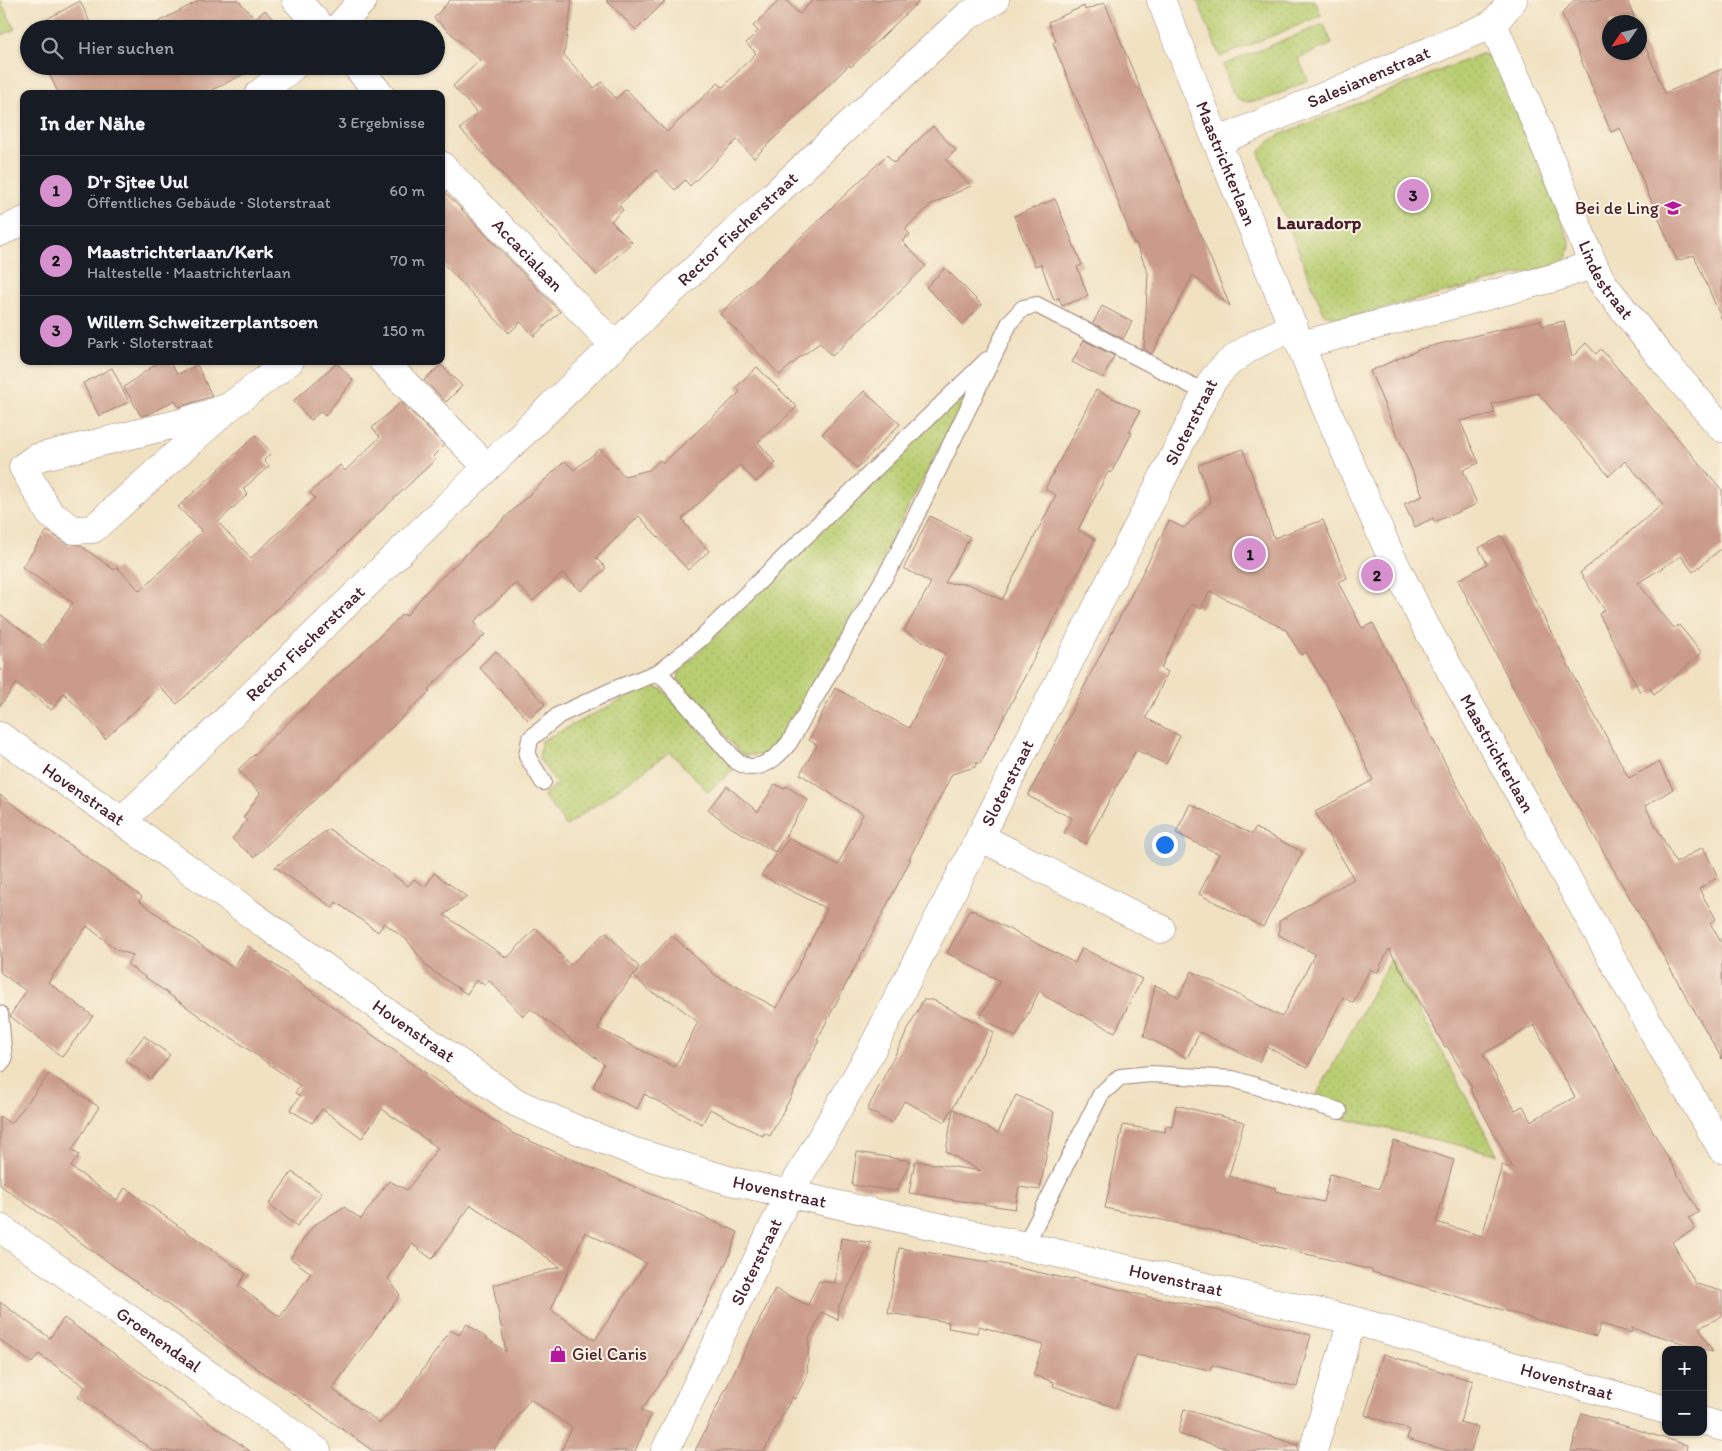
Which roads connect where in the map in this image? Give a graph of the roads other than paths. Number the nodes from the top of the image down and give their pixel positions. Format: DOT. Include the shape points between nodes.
graph roads {
  1 [pos="296,0"];
  2 [pos="363,0"];
  3 [pos="994,0"];
  4 [pos="1161,0"];
  5 [pos="1513,0"];
  6 [pos="315,20"];
  7 [pos="345,20"];
  8 [pos="1493,24"];
  9 [pos="283,75"];
  10 [pos="364,75"];
  11 [pos="264,90"];
  12 [pos="377,90"];
  13 [pos="1217,142"];
  14 [pos="445,169"];
  15 [pos="20,223"];
  16 [pos="0,232"];
  17 [pos="1592,264"];
  18 [pos="1297,336"];
  19 [pos="615,346"];
  20 [pos="996,352"];
  21 [pos="285,365"];
  22 [pos="387,365"];
  23 [pos="1206,393"];
  24 [pos="230,407"];
  25 [pos="1722,428"];
  26 [pos="488,467"];
  27 [pos="659,672"];
  28 [pos="0,736"];
  29 [pos="543,782"];
  30 [pos="122,821"];
  31 [pos="980,837"];
  32 [pos="1161,929"];
  33 [pos="0,1014"];
  34 [pos="0,1064"];
  35 [pos="1339,1111"];
  36 [pos="1722,1149"];
  37 [pos="788,1194"];
  38 [pos="0,1228"];
  39 [pos="1025,1246"];
  40 [pos="1352,1320"];
  41 [pos="1662,1409"];
  42 [pos="1707,1422"];
  43 [pos="1722,1427"];
  44 [pos="317,1451"];
  45 [pos="665,1451"];
  46 [pos="1313,1451"];
  1 -- 6 [label="street"];
  2 -- 7 [label="street"];
  3 -- 19 [label="street, Rector Fischerstraat" via="967,16"];
  4 -- 13 [label="street, Maastrichterlaan"];
  5 -- 8 [label="street, Salesianenstraat"];
  8 -- 13 [label="street, Salesianenstraat"];
  8 -- 17 [label="street, Lindestraat"];
  9 -- 11 [label="street"];
  10 -- 12 [label="street"];
  13 -- 18 [label="street, Maastrichterlaan"];
  14 -- 19 [label="street, Accacialaan"];
  15 -- 16 [label="street"];
  17 -- 18 [label="street, Sloterstraat" via="1557,277"];
  17 -- 25 [label="street, Lindestraat" via="1602,282 1663,360"];
  18 -- 23 [label="street, Sloterstraat" via="1241,353 1222,368"];
  18 -- 36 [label="street, Maastrichterlaan" via="1389,552 1425,625"];
  19 -- 26 [label="street, Rector Fischerstraat"];
  20 -- 23 [label="lane" via="1010,322 1023,308 1037,305"];
  20 -- 27 [label="lane" via="699,640"];
  20 -- 27 [label="lane" via="896,559 780,754 766,764 750,767 736,761"];
  21 -- 24 [label="street"];
  22 -- 26 [label="street"];
  23 -- 31 [label="street, Sloterstraat"];
  24 -- 24 [label="street" via="180,423 36,458 23,467 50,514 74,530 92,529"];
  26 -- 30 [label="street, Rector Fischerstraat"];
  27 -- 29 [label="lane" via="559,715 530,739 527,756"];
  28 -- 30 [label="street, Hovenstraat"];
  30 -- 37 [label="street, Hovenstraat" via="517,1103 634,1152"];
  31 -- 32 [label="street, Sloterstraat"];
  31 -- 37 [label="street, Sloterstraat" via="870,1053"];
  33 -- 34 [label="lane" via="4,1058"];
  35 -- 39 [label="lane" via="1233,1079 1151,1074 1120,1077 1100,1094"];
  37 -- 39 [label="street, Hovenstraat"];
  37 -- 45 [label="street, Sloterstraat"];
  38 -- 44 [label="street, Groenendaal"];
  39 -- 40 [label="street, Hovenstraat"];
  40 -- 41 [label="street, Hovenstraat"];
  40 -- 46 [label="street"];
  42 -- 43 [label="street"];
}
